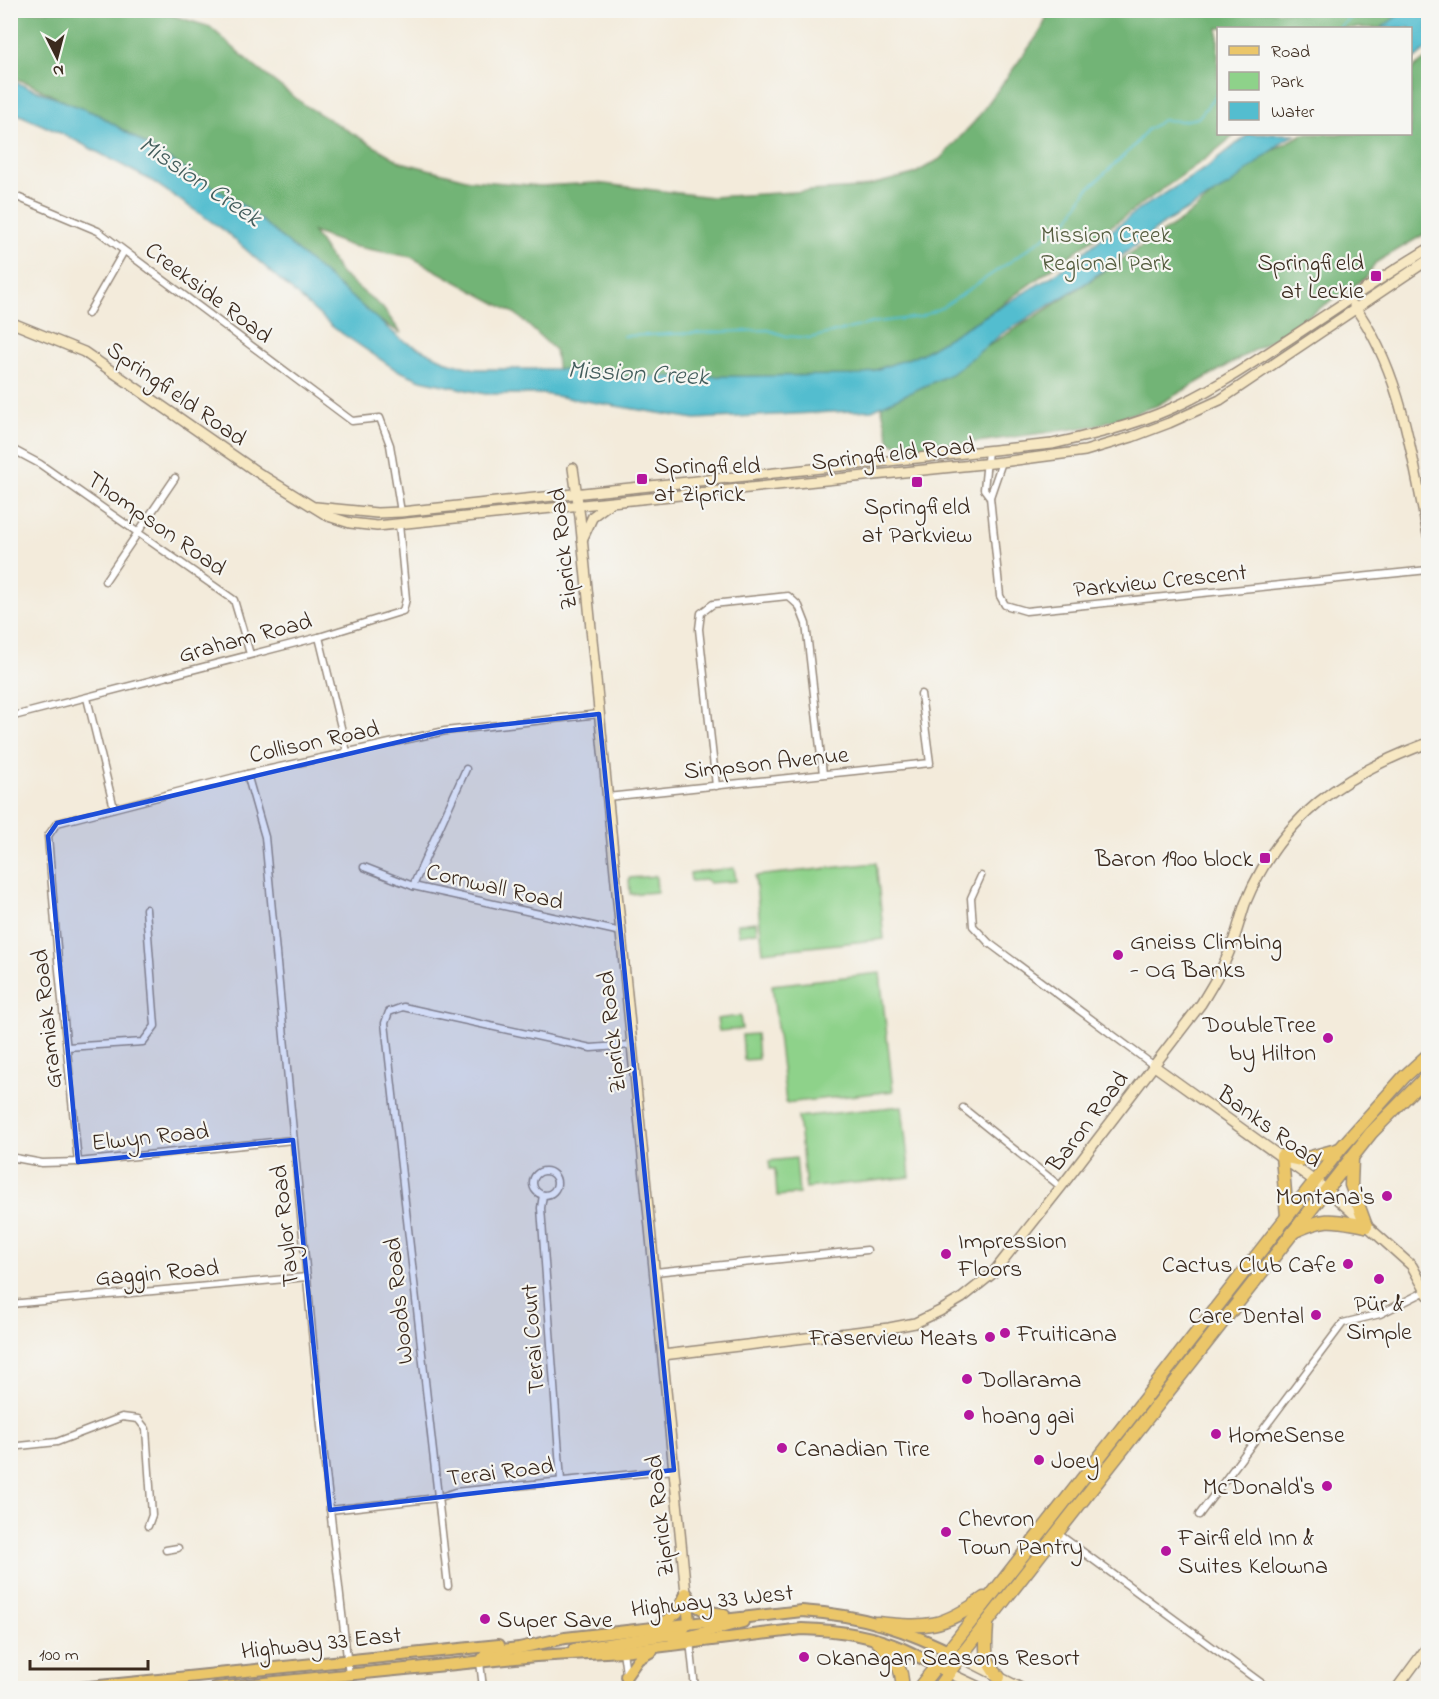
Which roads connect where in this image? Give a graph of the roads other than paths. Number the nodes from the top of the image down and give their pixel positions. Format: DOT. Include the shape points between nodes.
graph roads {
  1 [pos="10,194"];
  2 [pos="1428,249"];
  3 [pos="124,251"];
  4 [pos="1428,260"];
  5 [pos="1349,299"];
  6 [pos="1357,309"];
  7 [pos="88,314"];
  8 [pos="10,322"];
  9 [pos="11,450"];
  10 [pos="988,451"];
  11 [pos="1002,462"];
  12 [pos="986,463"];
  13 [pos="573,468"];
  14 [pos="175,478"];
  15 [pos="577,493"];
  16 [pos="990,497"];
  17 [pos="611,502"];
  18 [pos="579,506"];
  19 [pos="316,507"];
  20 [pos="401,512"];
  21 [pos="399,524"];
  22 [pos="139,532"];
  23 [pos="1428,535"];
  24 [pos="582,542"];
  25 [pos="1428,570"];
  26 [pos="105,581"];
  27 [pos="319,637"];
  28 [pos="250,654"];
  29 [pos="921,694"];
  30 [pos="87,698"];
  31 [pos="10,706"];
  32 [pos="599,714"];
  33 [pos="11,717"];
  34 [pos="1428,743"];
  35 [pos="347,752"];
  36 [pos="466,769"];
  37 [pos="247,774"];
  38 [pos="823,774"];
  39 [pos="716,786"];
  40 [pos="607,798"];
  41 [pos="114,808"];
  42 [pos="48,836"];
  43 [pos="364,867"];
  44 [pos="981,876"];
  45 [pos="413,886"];
  46 [pos="146,909"];
  47 [pos="621,932"];
  48 [pos="632,1045"];
  49 [pos="67,1047"];
  50 [pos="1428,1055"];
  51 [pos="1153,1065"];
  52 [pos="1428,1075"];
  53 [pos="963,1108"];
  54 [pos="293,1140"];
  55 [pos="1340,1149"];
  56 [pos="1282,1156"];
  57 [pos="10,1157"];
  58 [pos="1352,1159"];
  59 [pos="78,1162"];
  60 [pos="1315,1181"];
  61 [pos="1062,1187"];
  62 [pos="1327,1190"];
  63 [pos="543,1195"];
  64 [pos="1287,1216"];
  65 [pos="1366,1226"];
  66 [pos="1294,1231"];
  67 [pos="867,1250"];
  68 [pos="655,1272"];
  69 [pos="307,1277"];
  70 [pos="1427,1293"];
  71 [pos="10,1304"];
  72 [pos="663,1355"];
  73 [pos="10,1447"];
  74 [pos="674,1470"];
  75 [pos="561,1481"];
  76 [pos="438,1498"];
  77 [pos="330,1510"];
  78 [pos="1057,1510"];
  79 [pos="1199,1515"];
  80 [pos="148,1526"];
  81 [pos="1057,1533"];
  82 [pos="178,1548"];
  83 [pos="166,1550"];
  84 [pos="448,1586"];
  85 [pos="995,1590"];
  86 [pos="686,1593"];
  87 [pos="772,1614"];
  88 [pos="742,1617"];
  89 [pos="688,1622"];
  90 [pos="877,1623"];
  91 [pos="987,1624"];
  92 [pos="655,1627"];
  93 [pos="565,1638"];
  94 [pos="690,1640"];
  95 [pos="876,1640"];
  96 [pos="673,1646"];
  97 [pos="1428,1646"];
  98 [pos="623,1651"];
  99 [pos="947,1651"];
  100 [pos="536,1656"];
  101 [pos="960,1658"];
  102 [pos="348,1660"];
  103 [pos="480,1662"];
  104 [pos="936,1666"];
  105 [pos="949,1673"];
  106 [pos="349,1675"];
  107 [pos="626,1676"];
  108 [pos="999,1677"];
  109 [pos="269,1686"];
  110 [pos="80,1689"];
  111 [pos="215,1689"];
  112 [pos="483,1689"];
  113 [pos="628,1689"];
  114 [pos="695,1689"];
  115 [pos="902,1689"];
  116 [pos="919,1689"];
  117 [pos="938,1689"];
  118 [pos="981,1689"];
  119 [pos="1021,1689"];
  120 [pos="1268,1689"];
  121 [pos="1397,1689"];
  1 -- 3 [label="street, Creekside Road" via="98,231"];
  2 -- 5 [label="main road, Springfield Road"];
  3 -- 7 [label="street"];
  3 -- 20 [label="street, Creekside Road" via="352,421 380,418 390,445"];
  4 -- 6 [label="main road, Springfield Road"];
  5 -- 6 [label="main road"];
  5 -- 10 [label="main road, Springfield Road" via="1213,388 1169,410 1083,437"];
  6 -- 11 [label="main road, Springfield Road" via="1220,400 1168,423 1085,451"];
  6 -- 23 [label="main road" via="1388,369 1403,416"];
  8 -- 19 [label="main road, Springfield Road" via="84,352 256,472"];
  9 -- 22 [label="street, Thompson Road" via="40,464"];
  10 -- 12 [label="street, Parkview Crescent"];
  10 -- 15 [label="main road, Springfield Road"];
  11 -- 12 [label="main road, Springfield Road"];
  11 -- 16 [label="street, Parkview Crescent"];
  12 -- 16 [label="street, Parkview Crescent" via="984,489"];
  12 -- 17 [label="main road, Springfield Road"];
  13 -- 15 [label="main road, Ziprick Road"];
  14 -- 22 [label="street"];
  15 -- 18 [label="main road, Ziprick Road"];
  15 -- 20 [label="main road, Springfield Road"];
  16 -- 25 [label="street, Parkview Crescent" via="1000,596 1005,605 1026,611"];
  17 -- 18 [label="main road, Springfield Road"];
  17 -- 24 [label="main road" via="593,516"];
  18 -- 21 [label="main road, Springfield Road"];
  18 -- 24 [label="main road, Ziprick Road"];
  19 -- 20 [label="main road, Springfield Road"];
  19 -- 21 [label="main road, Springfield Road" via="328,516 350,523"];
  21 -- 27 [label="street, Graham Road" via="406,599 403,611"];
  22 -- 26 [label="street"];
  22 -- 28 [label="street, Thompson Road" via="234,600"];
  24 -- 32 [label="main road, Ziprick Road"];
  27 -- 28 [label="street, Graham Road"];
  27 -- 35 [label="street"];
  28 -- 30 [label="street, Graham Road"];
  29 -- 38 [label="street, Simpson Avenue" via="930,763"];
  30 -- 33 [label="street, Graham Road"];
  30 -- 41 [label="street"];
  31 -- 33 [label="street"];
  32 -- 35 [label="street, Collison Road" via="445,731"];
  32 -- 40 [label="main road, Ziprick Road"];
  34 -- 51 [label="main road, Baron Road" via="1344,782 1311,807 1285,836 1263,867 1245,904 1220,974"];
  35 -- 37 [label="street, Collison Road"];
  36 -- 45 [label="street"];
  37 -- 41 [label="street, Collison Road"];
  37 -- 54 [label="street, Taylor Road" via="265,837"];
  38 -- 39 [label="street, Simpson Avenue"];
  38 -- 39 [label="street" via="806,624 800,606 788,596 713,604 701,614 699,629"];
  39 -- 40 [label="street, Simpson Avenue"];
  40 -- 47 [label="main road, Ziprick Road"];
  41 -- 42 [label="street, Collison Road" via="57,823"];
  42 -- 49 [label="street, Gramiak Road"];
  43 -- 45 [label="street, Cornwall Road"];
  44 -- 51 [label="street, Banks Road" via="971,898 973,926 990,943"];
  45 -- 47 [label="street, Cornwall Road"];
  46 -- 49 [label="street" via="155,1026 143,1042"];
  47 -- 48 [label="main road, Ziprick Road"];
  48 -- 68 [label="main road, Ziprick Road"];
  48 -- 76 [label="street, Woods Road" via="591,1048 411,1008 389,1012 385,1023"];
  49 -- 59 [label="street, Gramiak Road"];
  50 -- 55 [label="highway"];
  51 -- 56 [label="main road, Banks Road"];
  51 -- 61 [label="main road, Baron Road"];
  52 -- 58 [label="highway" via="1371,1133"];
  53 -- 61 [label="street"];
  54 -- 59 [label="street, Elwyn Road"];
  54 -- 69 [label="street, Taylor Road"];
  55 -- 56 [label="highway" via="1300,1160"];
  55 -- 60 [label="highway"];
  56 -- 60 [label="main road, Banks Road"];
  56 -- 64 [label="highway"];
  57 -- 59 [label="street, Elwyn Road" via="42,1163"];
  58 -- 62 [label="highway"];
  58 -- 65 [label="highway" via="1351,1185"];
  60 -- 62 [label="main road, Banks Road"];
  60 -- 64 [label="highway"];
  61 -- 72 [label="main road, Baron Road" via="992,1274 962,1298 915,1323"];
  62 -- 65 [label="main road, Banks Road"];
  62 -- 66 [label="highway"];
  63 -- 63 [label="street" via="557,1184 552,1174 545,1171 537,1173 533,1180 536,1191"];
  63 -- 75 [label="street, Terai Court"];
  64 -- 78 [label="highway"];
  65 -- 66 [label="highway" via="1335,1219 1317,1221"];
  65 -- 70 [label="main road, Banks Road" via="1412,1266"];
  66 -- 81 [label="highway"];
  67 -- 68 [label="street"];
  68 -- 72 [label="main road, Ziprick Road"];
  69 -- 71 [label="street, Gaggin Road"];
  69 -- 77 [label="street, Taylor Road"];
  70 -- 79 [label="street" via="1380,1314 1343,1323"];
  72 -- 74 [label="main road, Ziprick Road"];
  73 -- 80 [label="street" via="57,1442 122,1417 138,1419 146,1429 152,1515"];
  74 -- 75 [label="street, Terai Road"];
  74 -- 86 [label="main road, Ziprick Road"];
  75 -- 76 [label="street, Terai Road" via="455,1492"];
  76 -- 77 [label="street, Terai Road"];
  76 -- 84 [label="street, Woods Road"];
  77 -- 102 [label="street, Taylor Road"];
  78 -- 81 [label="highway"];
  78 -- 85 [label="highway"];
  81 -- 91 [label="highway"];
  81 -- 120 [label="street"];
  82 -- 83 [label="street"];
  85 -- 90 [label="highway" via="960,1615 941,1623"];
  85 -- 99 [label="highway"];
  86 -- 88 [label="main road" via="699,1609"];
  86 -- 89 [label="main road"];
  86 -- 92 [label="main road" via="677,1613"];
  87 -- 88 [label="main road, Highway 33 West"];
  87 -- 90 [label="main road, Highway 33 West" via="831,1613"];
  87 -- 94 [label="main road"];
  88 -- 89 [label="main road, Highway 33 West"];
  89 -- 92 [label="main road, Highway 33 West"];
  89 -- 94 [label="street"];
  89 -- 100 [label="main road" via="680,1633 668,1636 607,1642"];
  90 -- 99 [label="main road, Highway 33 West" via="908,1632"];
  91 -- 101 [label="highway"];
  91 -- 108 [label="highway" via="986,1655 989,1666"];
  92 -- 93 [label="main road, Highway 33 West"];
  93 -- 102 [label="main road, Highway 33 East"];
  93 -- 103 [label="main road, Highway 33 West" via="493,1651"];
  94 -- 95 [label="main road, Highway 33 West" via="802,1629"];
  94 -- 96 [label="main road, Highway 33 West"];
  94 -- 98 [label="main road" via="638,1642"];
  94 -- 114 [label="street"];
  95 -- 104 [label="main road, Highway 33 West"];
  95 -- 115 [label="highway" via="893,1655"];
  96 -- 98 [label="main road, Highway 33 West"];
  96 -- 107 [label="main road" via="638,1659"];
  97 -- 121 [label="main road"];
  98 -- 100 [label="main road, Highway 33 West"];
  98 -- 107 [label="street"];
  99 -- 101 [label="main road, Highway 33 West"];
  99 -- 104 [label="highway"];
  100 -- 103 [label="main road, Highway 33 West"];
  101 -- 105 [label="highway"];
  101 -- 108 [label="main road"];
  102 -- 106 [label="street, Taylor Road"];
  102 -- 110 [label="main road, Highway 33 East"];
  103 -- 106 [label="main road, Highway 33 West"];
  103 -- 112 [label="street"];
  104 -- 105 [label="main road, Highway 33 West"];
  104 -- 116 [label="highway"];
  105 -- 117 [label="highway"];
  105 -- 118 [label="main road"];
  106 -- 109 [label="main road, Highway 33 West"];
  107 -- 113 [label="street"];
  108 -- 119 [label="main road"];
  109 -- 111 [label="main road, Highway 33 West"];
}
